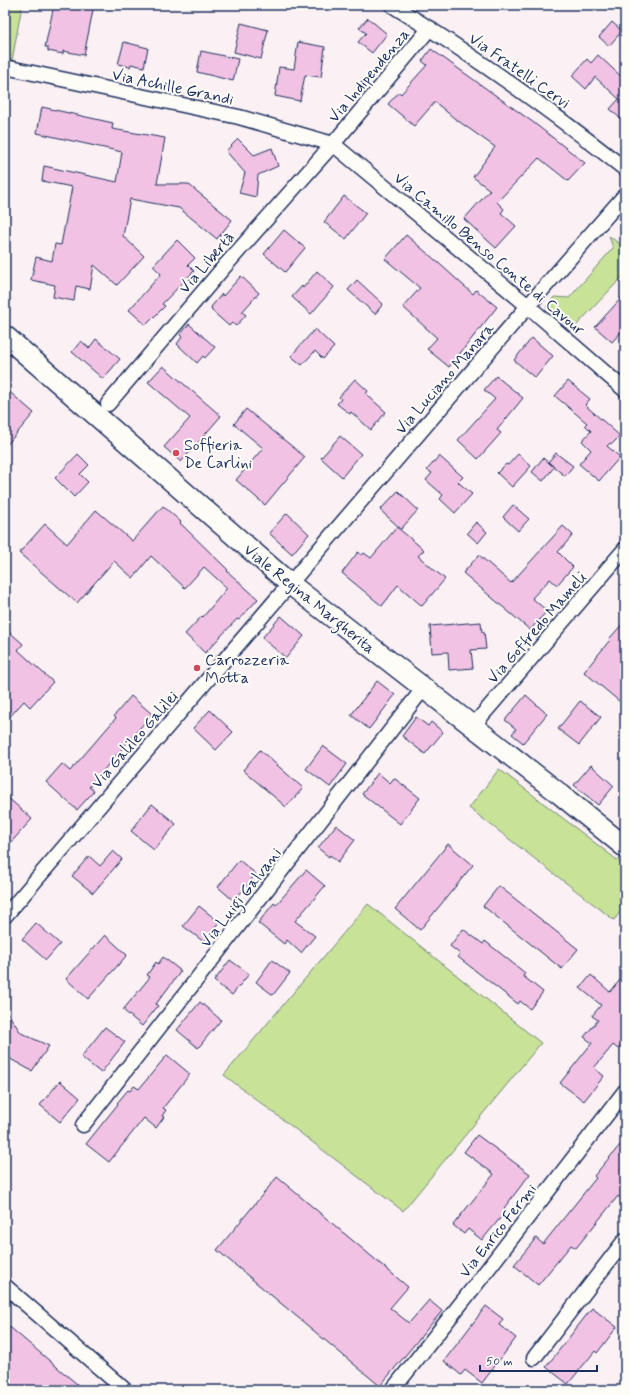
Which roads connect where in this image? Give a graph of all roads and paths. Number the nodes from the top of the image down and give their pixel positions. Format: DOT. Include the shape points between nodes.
graph roads {
  1 [pos="392,5"];
  2 [pos="430,28"];
  3 [pos="5,67"];
  4 [pos="333,144"];
  5 [pos="625,169"];
  6 [pos="625,195"];
  7 [pos="528,306"];
  8 [pos="5,336"];
  9 [pos="625,390"];
  10 [pos="108,404"];
  11 [pos="625,549"];
  12 [pos="290,584"];
  13 [pos="423,689"];
  14 [pos="472,727"];
  15 [pos="625,847"];
  16 [pos="5,916"];
  17 [pos="625,1091"];
  18 [pos="83,1126"];
  19 [pos="625,1240"];
  20 [pos="5,1286"];
  21 [pos="534,1358"];
  22 [pos="394,1388"];
  23 [pos="125,1390"];
  1 -- 2 [label="street, Via Fratelli Cervi"];
  2 -- 4 [label="street, Via Indipendenza"];
  2 -- 5 [label="street, Via Fratelli Cervi" via="566,122"];
  3 -- 4 [label="street, Via Achille Grandi" via="239,117"];
  4 -- 7 [label="street, Via Camillo Benso Conte di Cavour"];
  4 -- 10 [label="street, Via Libertà"];
  6 -- 7 [label="street, Via Luciano Manara"];
  7 -- 9 [label="street, Via Camillo Benso Conte di Cavour"];
  7 -- 12 [label="street, Via Luciano Manara"];
  8 -- 12 [label="street, Viale Regina Margherita"];
  11 -- 14 [label="street, Via Goffredo Mameli"];
  12 -- 13 [label="street, Viale Regina Margherita"];
  12 -- 16 [label="street, Via Galileo Galilei"];
  13 -- 14 [label="street, Viale Regina Margherita"];
  13 -- 18 [label="street, Via Luigi Galvani"];
  14 -- 15 [label="street, Viale Regina Margherita"];
  17 -- 22 [label="street, Via Enrico Fermi"];
  19 -- 21 [label="street"];
  20 -- 23 [label="street"];
}
